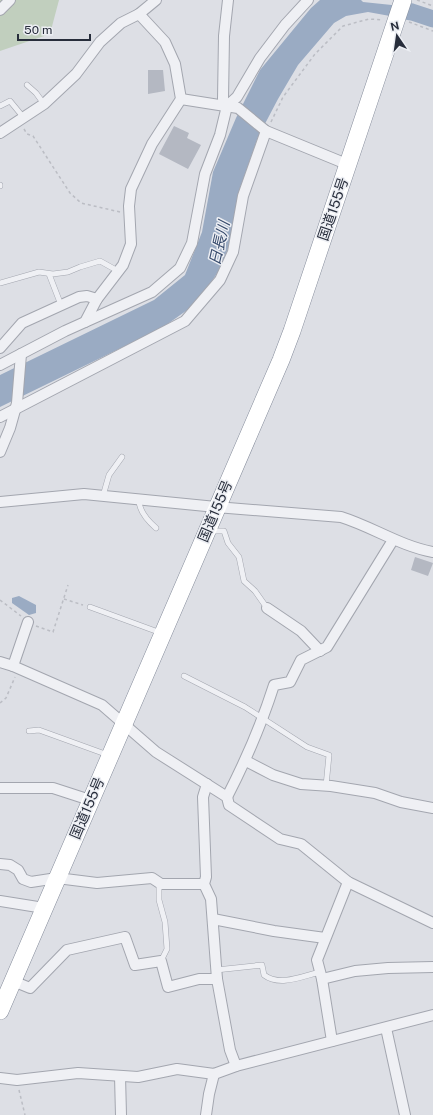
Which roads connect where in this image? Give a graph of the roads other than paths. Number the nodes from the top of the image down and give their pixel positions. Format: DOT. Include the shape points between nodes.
graph roads {
  1 [pos="10,0"];
  2 [pos="156,0"];
  3 [pos="228,0"];
  4 [pos="308,0"];
  5 [pos="404,0"];
  6 [pos="0,10"];
  7 [pos="140,14"];
  8 [pos="27,85"];
  9 [pos="181,99"];
  10 [pos="44,104"];
  11 [pos="0,106"];
  12 [pos="227,106"];
  13 [pos="21,120"];
  14 [pos="266,131"];
  15 [pos="0,133"];
  16 [pos="348,165"];
  17 [pos="118,271"];
  18 [pos="49,274"];
  19 [pos="0,283"];
  20 [pos="97,299"];
  21 [pos="61,305"];
  22 [pos="85,322"];
  23 [pos="0,348"];
  24 [pos="21,355"];
  25 [pos="0,365"];
  26 [pos="16,406"];
  27 [pos="0,417"];
  28 [pos="0,452"];
  29 [pos="122,457"];
  30 [pos="102,496"];
  31 [pos="139,500"];
  32 [pos="0,502"];
  33 [pos="216,507"];
  34 [pos="208,527"];
  35 [pos="156,528"];
  36 [pos="394,540"];
  37 [pos="433,552"];
  38 [pos="90,607"];
  39 [pos="267,608"];
  40 [pos="28,622"];
  41 [pos="162,633"];
  42 [pos="320,650"];
  43 [pos="0,662"];
  44 [pos="16,667"];
  45 [pos="184,676"];
  46 [pos="263,719"];
  47 [pos="123,725"];
  48 [pos="29,731"];
  49 [pos="110,756"];
  50 [pos="246,761"];
  51 [pos="207,784"];
  52 [pos="326,786"];
  53 [pos="0,788"];
  54 [pos="227,797"];
  55 [pos="90,800"];
  56 [pos="433,808"];
  57 [pos="0,864"];
  58 [pos="57,878"];
  59 [pos="348,882"];
  60 [pos="161,884"];
  61 [pos="204,884"];
  62 [pos="0,901"];
  63 [pos="44,908"];
  64 [pos="212,919"];
  65 [pos="433,923"];
  66 [pos="325,938"];
  67 [pos="161,961"];
  68 [pos="433,967"];
  69 [pos="216,975"];
  70 [pos="321,976"];
  71 [pos="13,981"];
  72 [pos="0,1011"];
  73 [pos="433,1015"];
  74 [pos="386,1028"];
  75 [pos="332,1041"];
  76 [pos="236,1066"];
  77 [pos="214,1074"];
  78 [pos="120,1076"];
  79 [pos="0,1078"];
  80 [pos="121,1115"];
  81 [pos="206,1115"];
  82 [pos="404,1115"];
  1 -- 6 [label="street"];
  2 -- 7 [label="street"];
  3 -- 12 [label="street" via="224,36 223,99"];
  4 -- 12 [label="street" via="285,25 260,58 237,97"];
  5 -- 16 [label="highway, 国道155号"];
  7 -- 9 [label="street" via="165,42 175,64"];
  7 -- 10 [label="street" via="121,23 100,42 76,74"];
  8 -- 10 [label="lane"];
  9 -- 12 [label="street"];
  9 -- 17 [label="street" via="152,144 131,189 131,244"];
  10 -- 13 [label="street"];
  11 -- 13 [label="lane" via="10,101"];
  12 -- 14 [label="street" via="238,108"];
  12 -- 22 [label="street" via="220,135 205,174 192,243 180,268 152,292"];
  13 -- 15 [label="street"];
  14 -- 16 [label="street"];
  14 -- 26 [label="street" via="243,196 233,252 220,280 185,321"];
  16 -- 33 [label="highway, 国道155号" via="281,360"];
  17 -- 18 [label="lane" via="100,261 68,272"];
  17 -- 20 [label="street"];
  18 -- 19 [label="lane" via="39,272"];
  18 -- 21 [label="lane"];
  20 -- 21 [label="street" via="79,297"];
  20 -- 22 [label="street"];
  21 -- 23 [label="street" via="22,323"];
  22 -- 24 [label="street"];
  24 -- 25 [label="street"];
  24 -- 26 [label="street"];
  26 -- 27 [label="street"];
  26 -- 28 [label="street"];
  29 -- 30 [label="lane" via="109,475"];
  30 -- 31 [label="street"];
  30 -- 32 [label="street" via="84,494"];
  31 -- 33 [label="street"];
  31 -- 35 [label="lane" via="144,515"];
  33 -- 34 [label="highway, 国道155号"];
  33 -- 36 [label="street" via="341,517"];
  34 -- 39 [label="lane" via="215,531 224,531 228,542 239,557 244,581"];
  34 -- 41 [label="highway, 国道155号"];
  36 -- 37 [label="street"];
  36 -- 42 [label="street" via="328,647"];
  38 -- 41 [label="lane"];
  39 -- 42 [label="street" via="301,631"];
  40 -- 44 [label="street"];
  41 -- 47 [label="highway, 国道155号"];
  42 -- 46 [label="street" via="301,660 290,682 274,685"];
  43 -- 44 [label="street"];
  44 -- 47 [label="street" via="102,705"];
  45 -- 46 [label="lane"];
  46 -- 50 [label="street"];
  46 -- 52 [label="lane" via="307,747 329,755"];
  47 -- 49 [label="highway, 国道155号"];
  47 -- 51 [label="street" via="156,752"];
  48 -- 49 [label="lane" via="40,730"];
  49 -- 55 [label="highway, 国道155号"];
  50 -- 52 [label="street" via="301,784"];
  50 -- 54 [label="street"];
  51 -- 54 [label="street"];
  51 -- 61 [label="street" via="202,797 206,877"];
  52 -- 56 [label="street" via="375,793 401,802"];
  53 -- 55 [label="street" via="53,788"];
  54 -- 59 [label="street" via="229,805 250,820 280,839 301,844"];
  55 -- 58 [label="highway, 国道155号"];
  57 -- 58 [label="street" via="10,865 18,870 23,879 31,882"];
  58 -- 60 [label="street" via="97,883 152,878"];
  58 -- 63 [label="highway, 国道155号"];
  59 -- 65 [label="street"];
  59 -- 66 [label="street"];
  60 -- 61 [label="street"];
  60 -- 67 [label="lane" via="159,900 165,922 167,950"];
  61 -- 64 [label="street" via="211,899"];
  62 -- 63 [label="street"];
  63 -- 71 [label="highway, 国道155号"];
  64 -- 66 [label="street"];
  64 -- 69 [label="street"];
  66 -- 70 [label="street" via="316,960"];
  67 -- 69 [label="street" via="168,987"];
  67 -- 71 [label="street" via="135,965 125,937 67,950 30,988"];
  68 -- 70 [label="street" via="388,968"];
  69 -- 70 [label="lane" via="262,965 264,975 275,981"];
  69 -- 76 [label="street" via="230,1050"];
  70 -- 75 [label="street"];
  71 -- 72 [label="highway, 国道155号"];
  73 -- 74 [label="street"];
  74 -- 75 [label="street"];
  74 -- 82 [label="street"];
  75 -- 76 [label="street"];
  76 -- 77 [label="street"];
  77 -- 78 [label="street" via="177,1069 138,1077"];
  77 -- 81 [label="street"];
  78 -- 79 [label="street" via="78,1073 17,1080"];
  78 -- 80 [label="street"];
}
